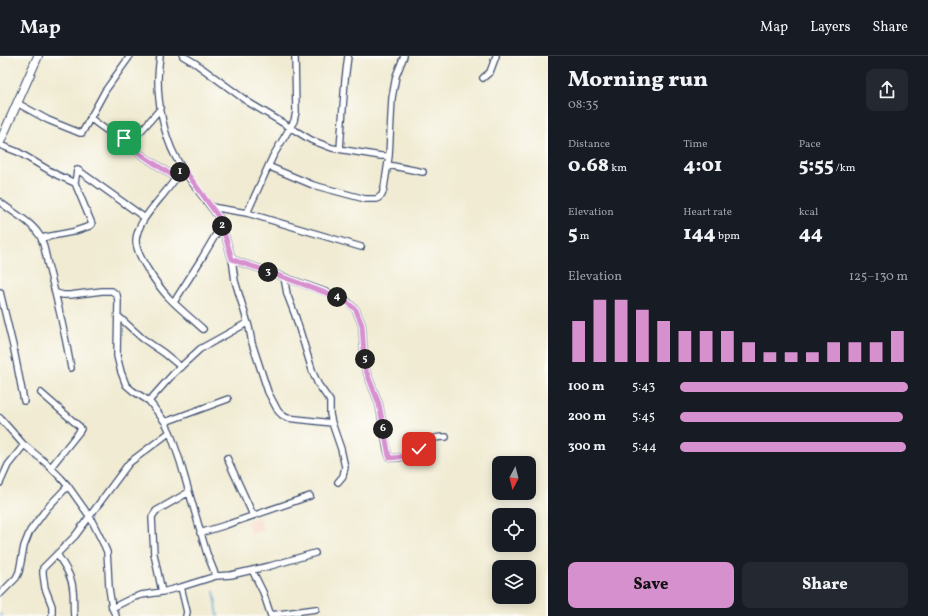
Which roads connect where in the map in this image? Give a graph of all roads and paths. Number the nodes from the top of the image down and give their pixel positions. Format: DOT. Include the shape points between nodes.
graph roads {
  1 [pos="38,56"];
  2 [pos="130,56"];
  3 [pos="160,56"];
  4 [pos="183,56"];
  5 [pos="295,56"];
  6 [pos="348,56"];
  7 [pos="404,56"];
  8 [pos="496,56"];
  9 [pos="483,78"];
  10 [pos="17,104"];
  11 [pos="161,108"];
  12 [pos="90,118"];
  13 [pos="291,128"];
  14 [pos="128,139"];
  15 [pos="0,142"];
  16 [pos="0,145"];
  17 [pos="340,149"];
  18 [pos="389,156"];
  19 [pos="388,165"];
  20 [pos="269,166"];
  21 [pos="184,169"];
  22 [pos="423,172"];
  23 [pos="176,178"];
  24 [pos="74,183"];
  25 [pos="0,202"];
  26 [pos="211,207"];
  27 [pos="247,213"];
  28 [pos="145,218"];
  29 [pos="222,224"];
  30 [pos="41,238"];
  31 [pos="361,247"];
  32 [pos="232,259"];
  33 [pos="284,277"];
  34 [pos="0,292"];
  35 [pos="56,293"];
  36 [pos="174,302"];
  37 [pos="118,316"];
  38 [pos="247,323"];
  39 [pos="203,329"];
  40 [pos="181,367"];
  41 [pos="70,368"];
  42 [pos="41,393"];
  43 [pos="228,399"];
  44 [pos="24,401"];
  45 [pos="149,401"];
  46 [pos="0,418"];
  47 [pos="165,422"];
  48 [pos="332,423"];
  49 [pos="170,432"];
  50 [pos="446,436"];
  51 [pos="24,445"];
  52 [pos="227,458"];
  53 [pos="50,467"];
  54 [pos="338,482"];
  55 [pos="0,483"];
  56 [pos="68,486"];
  57 [pos="189,492"];
  58 [pos="310,496"];
  59 [pos="253,515"];
  60 [pos="90,517"];
  61 [pos="200,533"];
  62 [pos="315,553"];
  63 [pos="57,554"];
  64 [pos="252,570"];
  65 [pos="216,576"];
  66 [pos="181,587"];
  67 [pos="162,592"];
  68 [pos="0,594"];
  69 [pos="112,608"];
  70 [pos="316,609"];
  71 [pos="188,615"];
  72 [pos="52,616"];
  73 [pos="74,616"];
  74 [pos="116,616"];
  75 [pos="271,616"];
  1 -- 10 [label="main road"];
  2 -- 12 [label="street"];
  3 -- 11 [label="street" via="158,82"];
  4 -- 13 [label="street" via="195,62 248,102"];
  5 -- 13 [label="street" via="296,112"];
  6 -- 17 [label="street"];
  7 -- 18 [label="street" via="396,76 392,98"];
  8 -- 9 [label="street" via="490,72"];
  10 -- 12 [label="street" via="80,133"];
  10 -- 15 [label="main road"];
  11 -- 14 [label="street" via="141,131"];
  11 -- 21 [label="street" via="165,130 175,156"];
  12 -- 14 [label="street" via="110,132"];
  13 -- 17 [label="street" via="311,140"];
  13 -- 20 [label="street"];
  14 -- 23 [label="street" via="139,153"];
  16 -- 24 [label="street"];
  17 -- 18 [label="street"];
  18 -- 19 [label="street"];
  19 -- 20 [label="street" via="382,195 376,199 365,199 313,185"];
  19 -- 22 [label="street"];
  20 -- 27 [label="street"];
  21 -- 23 [label="street"];
  21 -- 26 [label="street"];
  23 -- 28 [label="street"];
  24 -- 28 [label="street" via="78,170"];
  24 -- 30 [label="street" via="92,224 72,232"];
  25 -- 30 [label="street" via="31,225"];
  26 -- 27 [label="street"];
  26 -- 29 [label="street"];
  27 -- 31 [label="street"];
  28 -- 36 [label="street" via="136,239 136,246 142,260"];
  29 -- 32 [label="street"];
  29 -- 36 [label="street"];
  30 -- 35 [label="street"];
  32 -- 33 [label="street"];
  32 -- 38 [label="street"];
  33 -- 48 [label="street" via="287,294 313,373 330,401"];
  33 -- 50 [label="street" via="345,300 356,310 362,325 365,368 379,404 390,458 409,455 427,441"];
  34 -- 44 [label="street"];
  35 -- 37 [label="street" via="70,295 112,291 117,295"];
  35 -- 41 [label="street"];
  36 -- 39 [label="street"];
  37 -- 40 [label="street"];
  37 -- 45 [label="street" via="117,356 120,372 126,385"];
  38 -- 40 [label="street" via="200,349"];
  38 -- 48 [label="street" via="268,392 282,416"];
  40 -- 45 [label="street"];
  42 -- 53 [label="street" via="81,429"];
  43 -- 47 [label="street"];
  45 -- 47 [label="street"];
  46 -- 51 [label="street"];
  47 -- 49 [label="street"];
  48 -- 54 [label="street" via="345,467"];
  49 -- 57 [label="street"];
  49 -- 60 [label="street" via="129,463"];
  51 -- 53 [label="street"];
  51 -- 55 [label="street" via="8,465"];
  52 -- 59 [label="street"];
  53 -- 56 [label="street"];
  56 -- 60 [label="street"];
  56 -- 68 [label="street" via="30,531 19,572"];
  57 -- 61 [label="street"];
  57 -- 67 [label="street" via="156,511 152,517 154,554"];
  58 -- 59 [label="street"];
  59 -- 61 [label="street"];
  60 -- 63 [label="street"];
  60 -- 69 [label="street" via="107,552"];
  61 -- 65 [label="street"];
  62 -- 64 [label="street"];
  63 -- 72 [label="street" via="43,568"];
  63 -- 73 [label="street" via="71,579"];
  64 -- 65 [label="street"];
  64 -- 75 [label="street"];
  65 -- 66 [label="street"];
  66 -- 67 [label="street"];
  66 -- 71 [label="street"];
  67 -- 69 [label="street" via="141,595"];
  69 -- 74 [label="street"];
  70 -- 75 [label="street"];
}
